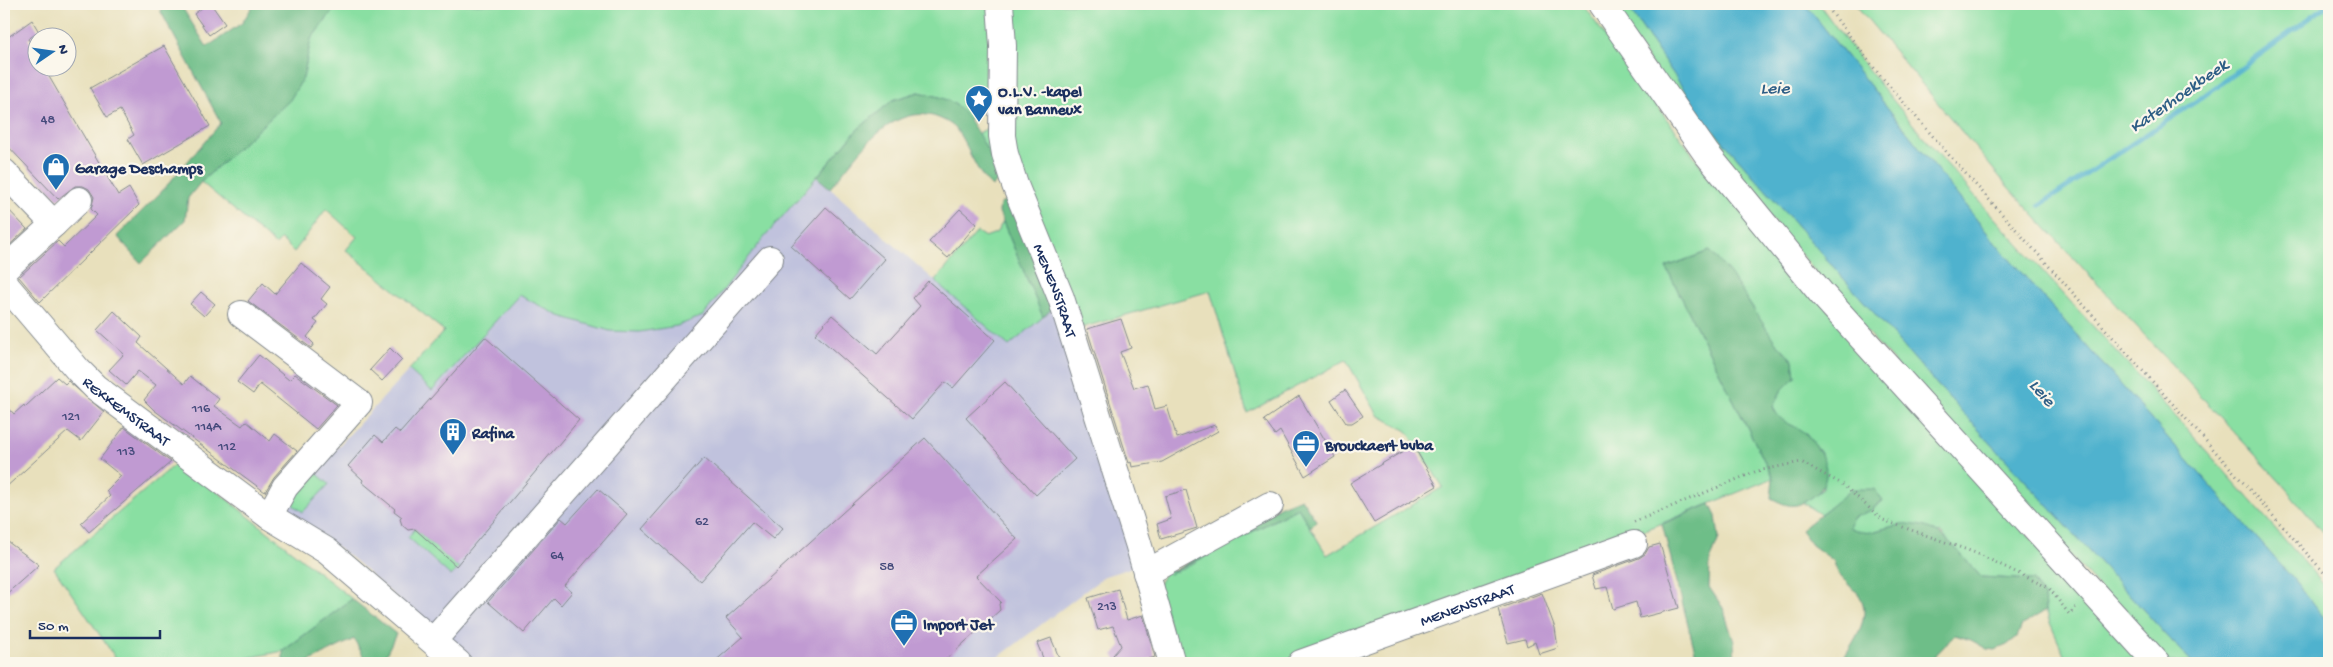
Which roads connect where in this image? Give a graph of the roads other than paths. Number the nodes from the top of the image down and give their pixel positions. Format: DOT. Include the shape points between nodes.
graph roads {
  1 [pos="1000,4"];
  2 [pos="1602,4"];
  3 [pos="4,172"];
  4 [pos="79,200"];
  5 [pos="54,224"];
  6 [pos="770,259"];
  7 [pos="4,270"];
  8 [pos="4,283"];
  9 [pos="241,314"];
  10 [pos="1270,505"];
  11 [pos="269,516"];
  12 [pos="1628,546"];
  13 [pos="1146,573"];
  14 [pos="433,641"];
  15 [pos="458,663"];
  16 [pos="1172,663"];
  17 [pos="1301,663"];
  18 [pos="2157,663"];
  1 -- 13 [label="street, MENENSTRAAT" via="1005,154 1061,298"];
  2 -- 18 [label="street" via="1706,153 1821,293"];
  3 -- 5 [label="street"];
  4 -- 5 [label="street"];
  5 -- 7 [label="street"];
  6 -- 14 [label="street"];
  8 -- 11 [label="street, REKKEMSTRAAT" via="95,387"];
  9 -- 11 [label="street" via="360,403 284,487"];
  10 -- 13 [label="street"];
  11 -- 14 [label="street, REKKEMSTRAAT" via="328,551"];
  12 -- 17 [label="street, MENENSTRAAT"];
  13 -- 16 [label="street, MENENSTRAAT"];
  14 -- 15 [label="street, REKKEMSTRAAT"];
}
